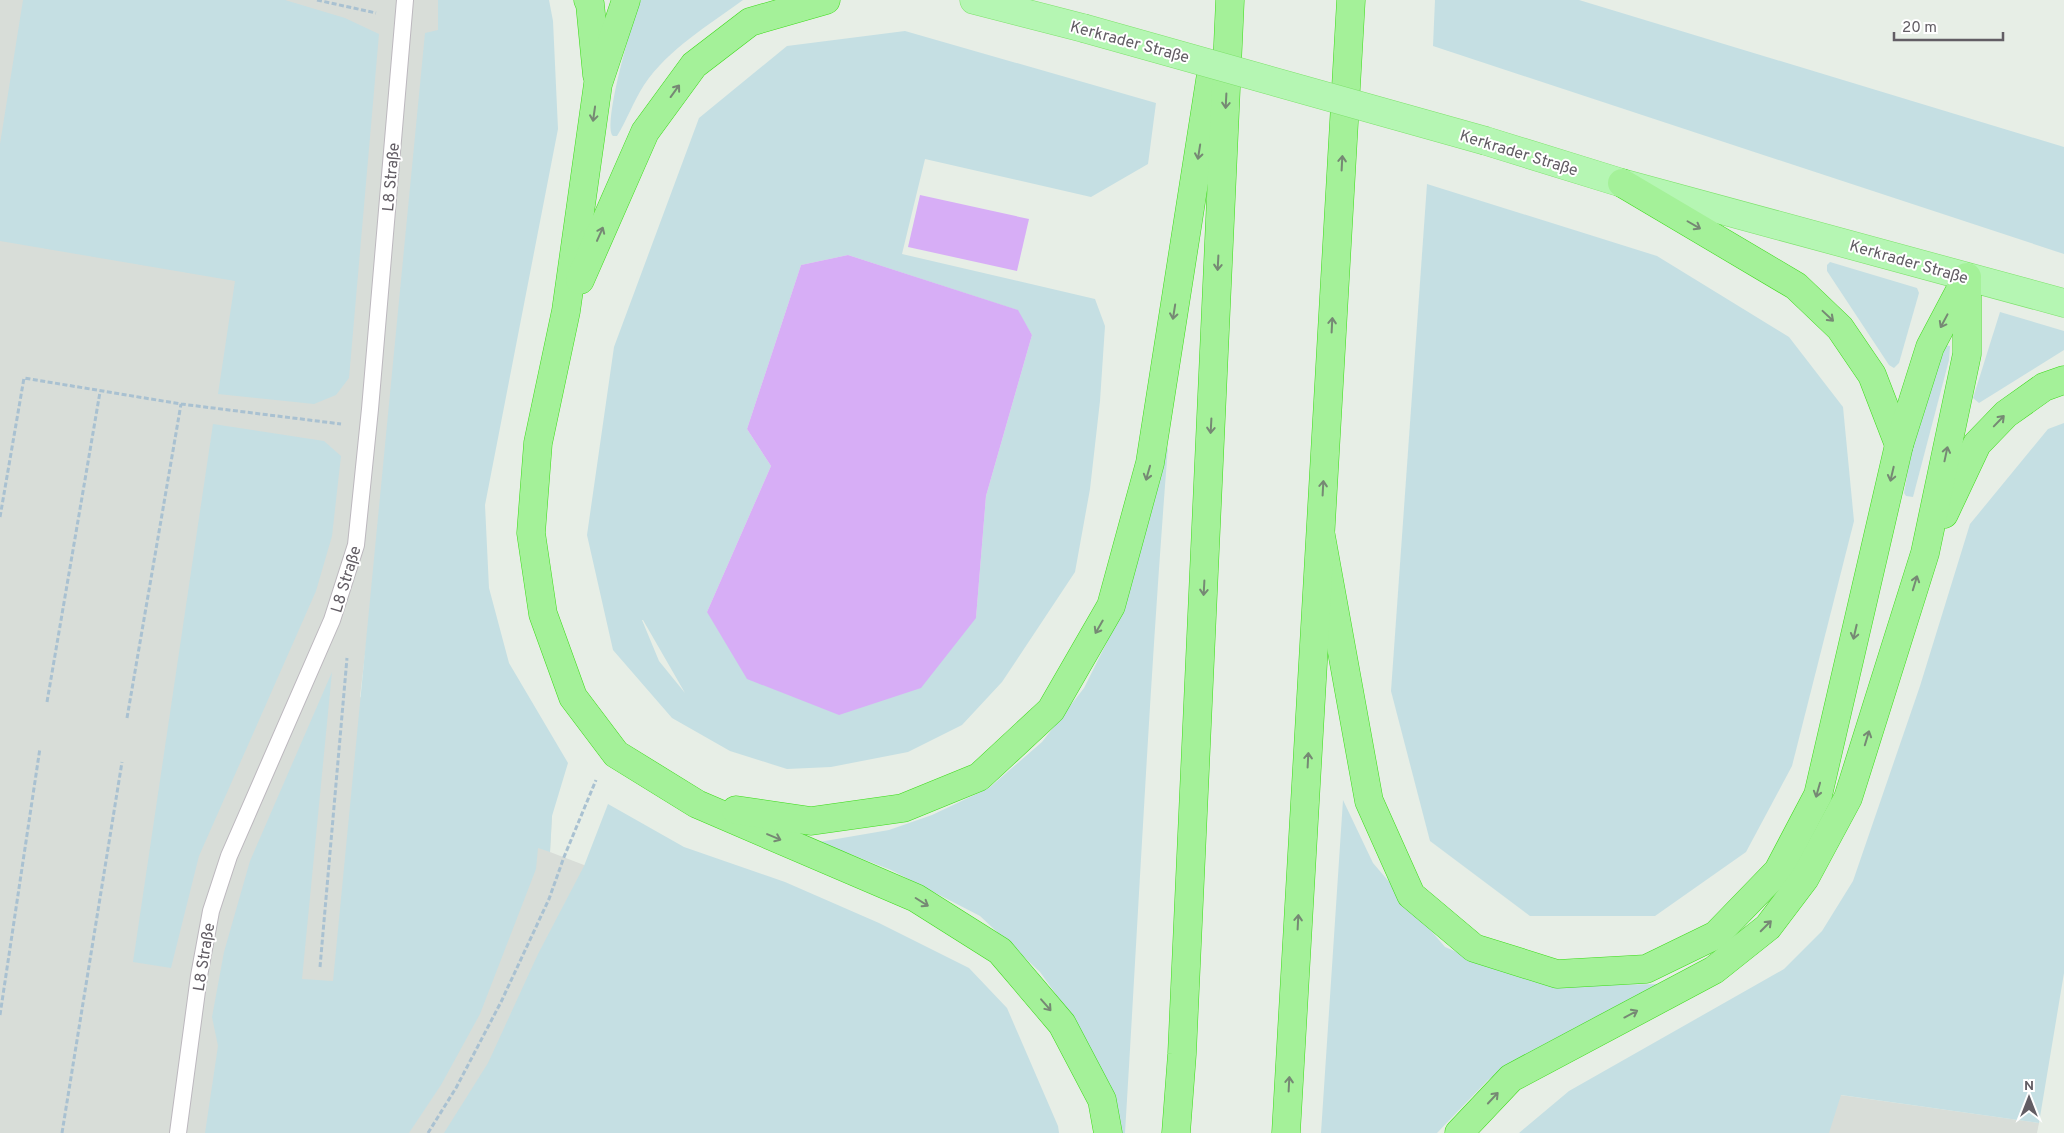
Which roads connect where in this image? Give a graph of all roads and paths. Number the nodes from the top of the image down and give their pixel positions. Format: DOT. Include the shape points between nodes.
graph roads {
  1 [pos="318,0"];
  2 [pos="406,0"];
  3 [pos="588,0"];
  4 [pos="626,0"];
  5 [pos="826,0"];
  6 [pos="974,0"];
  7 [pos="1223,0"];
  8 [pos="1230,0"];
  9 [pos="1351,0"];
  10 [pos="404,19"];
  11 [pos="598,84"];
  12 [pos="1622,183"];
  13 [pos="1967,277"];
  14 [pos="2064,303"];
  15 [pos="566,311"];
  16 [pos="2064,380"];
  17 [pos="100,392"];
  18 [pos="181,404"];
  19 [pos="368,428"];
  20 [pos="1898,445"];
  21 [pos="0,517"];
  22 [pos="1320,536"];
  23 [pos="1925,553"];
  24 [pos="347,653"];
  25 [pos="47,702"];
  26 [pos="127,718"];
  27 [pos="40,748"];
  28 [pos="616,754"];
  29 [pos="122,762"];
  30 [pos="697,804"];
  31 [pos="320,966"];
  32 [pos="0,1015"];
  33 [pos="62,1133"];
  34 [pos="178,1133"];
  35 [pos="428,1133"];
  36 [pos="1108,1133"];
  37 [pos="1176,1133"];
  38 [pos="1286,1133"];
  39 [pos="1459,1133"];
  1 -- 10 [label="path"];
  2 -- 10 [label="lane, L8 Straße"];
  3 -- 11 [label="highway"];
  4 -- 11 [label="highway"];
  15 -- 5 [label="highway, one-way" via="645,132 694,65 750,22"];
  6 -- 12 [label="main road, Kerkrader Straße, bridge" via="1486,141"];
  7 -- 30 [label="highway, one-way" via="1150,462 1111,606 1051,710 979,777 903,808 812,821"];
  8 -- 37 [label="highway, one-way" via="1183,1044"];
  22 -- 9 [label="highway, one-way"];
  10 -- 19 [label="lane, L8 Straße"];
  11 -- 15 [label="highway, one-way"];
  12 -- 13 [label="main road, Kerkrader Straße"];
  12 -- 20 [label="highway, one-way" via="1796,286 1840,328 1872,375"];
  13 -- 14 [label="main road, Kerkrader Straße"];
  13 -- 20 [label="highway, one-way" via="1930,347"];
  23 -- 13 [label="highway, one-way" via="1967,354"];
  15 -- 28 [label="highway" via="538,443 531,533 543,614 573,697"];
  23 -- 16 [label="highway, one-way" via="1977,444 2006,414 2044,387"];
  17 -- 18 [label="path"];
  17 -- 21 [label="path" via="24,378"];
  17 -- 25 [label="path"];
  18 -- 19 [label="path"];
  18 -- 26 [label="path"];
  19 -- 34 [label="lane, L8 Straße" via="356,546 332,620 229,856 210,912"];
  20 -- 22 [label="highway, one-way" via="1818,795 1778,871 1716,935 1646,969 1557,974 1474,948 1410,894 1369,801"];
  38 -- 22 [label="highway, one-way"];
  39 -- 23 [label="highway, one-way" via="1510,1078 1714,970 1768,927 1805,878 1848,798"];
  24 -- 31 [label="path"];
  27 -- 32 [label="path"];
  28 -- 30 [label="highway"];
  28 -- 35 [label="path" via="595,781 550,899 501,1002 456,1088"];
  29 -- 33 [label="path"];
  30 -- 36 [label="highway, one-way" via="916,898 1000,951 1062,1024 1102,1100"];
}
